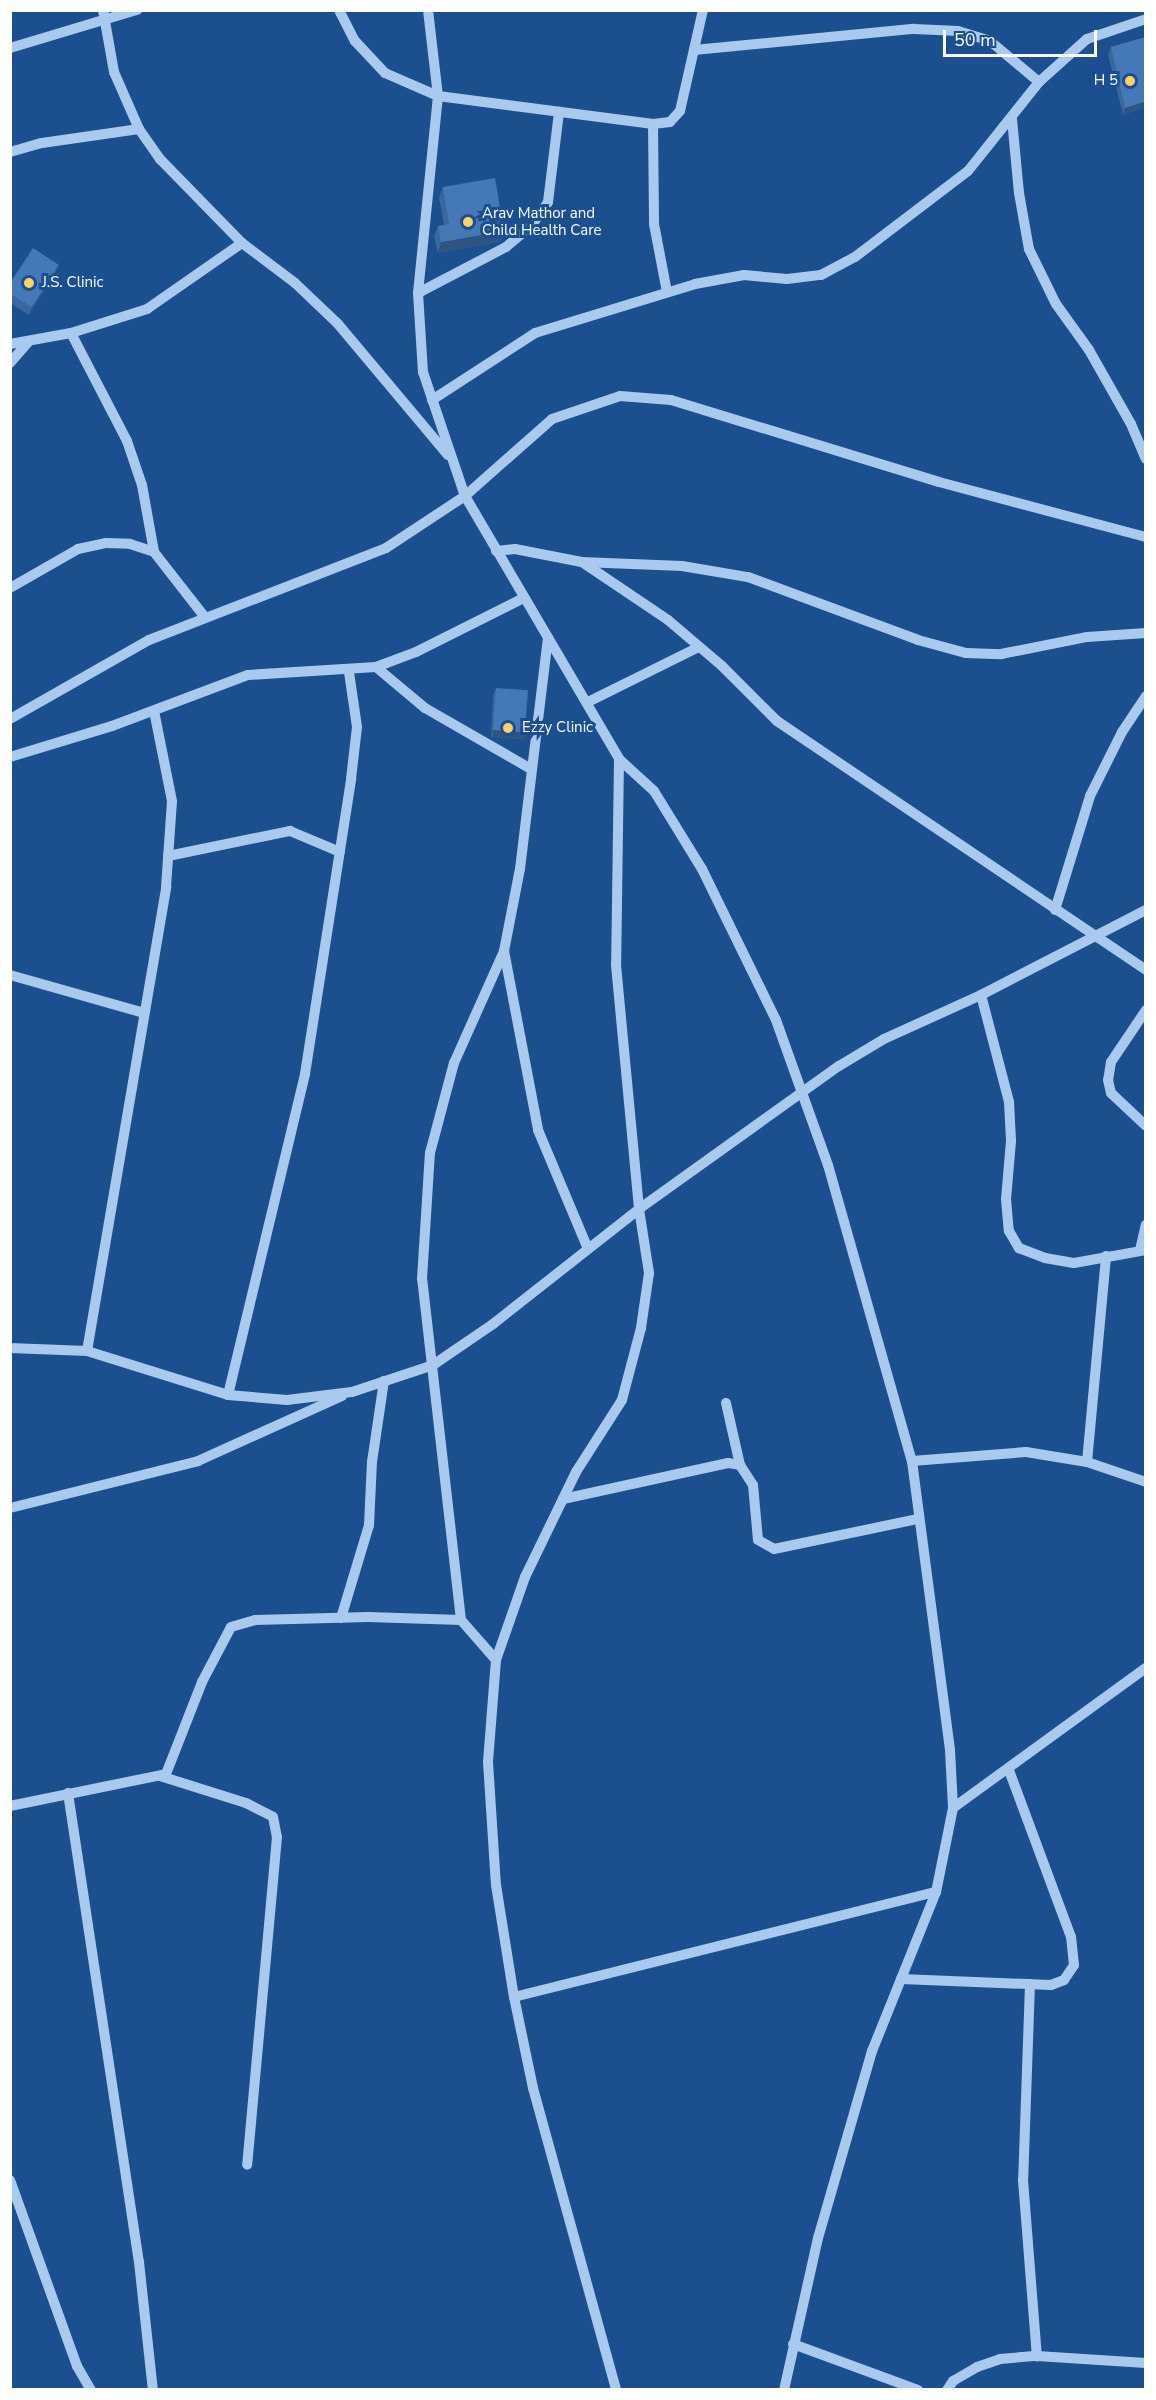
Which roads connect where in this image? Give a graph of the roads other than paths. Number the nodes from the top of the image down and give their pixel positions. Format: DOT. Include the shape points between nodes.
graph roads {
  1 [pos="137,10"];
  2 [pos="339,10"];
  3 [pos="428,10"];
  4 [pos="703,10"];
  5 [pos="104,15"];
  6 [pos="1146,19"];
  7 [pos="10,48"];
  8 [pos="694,50"];
  9 [pos="1039,82"];
  10 [pos="438,96"];
  11 [pos="559,112"];
  12 [pos="1012,119"];
  13 [pos="653,124"];
  14 [pos="139,129"];
  15 [pos="10,152"];
  16 [pos="242,243"];
  17 [pos="667,292"];
  18 [pos="418,293"];
  19 [pos="71,333"];
  20 [pos="29,341"];
  21 [pos="10,344"];
  22 [pos="10,363"];
  23 [pos="432,400"];
  24 [pos="1146,459"];
  25 [pos="453,461"];
  26 [pos="465,496"];
  27 [pos="1146,537"];
  28 [pos="496,551"];
  29 [pos="154,552"];
  30 [pos="582,562"];
  31 [pos="10,588"];
  32 [pos="524,598"];
  33 [pos="204,616"];
  34 [pos="1146,633"];
  35 [pos="548,638"];
  36 [pos="699,647"];
  37 [pos="376,667"];
  38 [pos="349,672"];
  39 [pos="1146,696"];
  40 [pos="588,702"];
  41 [pos="154,711"];
  42 [pos="10,719"];
  43 [pos="10,757"];
  44 [pos="619,759"];
  45 [pos="531,769"];
  46 [pos="340,852"];
  47 [pos="168,856"];
  48 [pos="1055,910"];
  49 [pos="1146,910"];
  50 [pos="1093,936"];
  51 [pos="504,951"];
  52 [pos="1146,970"];
  53 [pos="10,975"];
  54 [pos="981,995"];
  55 [pos="1146,1010"];
  56 [pos="144,1013"];
  57 [pos="802,1092"];
  58 [pos="1146,1126"];
  59 [pos="639,1209"];
  60 [pos="1146,1225"];
  61 [pos="588,1249"];
  62 [pos="1143,1250"];
  63 [pos="1106,1256"];
  64 [pos="10,1348"];
  65 [pos="87,1351"];
  66 [pos="433,1365"];
  67 [pos="384,1381"];
  68 [pos="351,1392"];
  69 [pos="228,1395"];
  70 [pos="726,1403"];
  71 [pos="912,1461"];
  72 [pos="1087,1461"];
  73 [pos="740,1465"];
  74 [pos="1146,1482"];
  75 [pos="563,1499"];
  76 [pos="10,1508"];
  77 [pos="918,1520"];
  78 [pos="341,1618"];
  79 [pos="461,1620"];
  80 [pos="496,1659"];
  81 [pos="1146,1668"];
  82 [pos="1008,1768"];
  83 [pos="159,1775"];
  84 [pos="68,1793"];
  85 [pos="10,1806"];
  86 [pos="953,1809"];
  87 [pos="936,1892"];
  88 [pos="901,1978"];
  89 [pos="1030,1984"];
  90 [pos="514,1997"];
  91 [pos="247,2165"];
  92 [pos="10,2180"];
  93 [pos="794,2344"];
  94 [pos="1037,2356"];
  95 [pos="1146,2363"];
  96 [pos="91,2390"];
  97 [pos="153,2390"];
  98 [pos="616,2390"];
  99 [pos="784,2390"];
  100 [pos="918,2390"];
  101 [pos="947,2390"];
  1 -- 5 [label="street"];
  2 -- 10 [label="street" via="355,41 385,73"];
  3 -- 10 [label="street"];
  4 -- 8 [label="street"];
  5 -- 7 [label="street"];
  5 -- 14 [label="street" via="114,72"];
  6 -- 9 [label="street" via="1087,39"];
  8 -- 9 [label="street" via="914,29 958,31 990,41"];
  8 -- 13 [label="street" via="680,111 670,122"];
  9 -- 12 [label="street"];
  10 -- 11 [label="street"];
  10 -- 18 [label="street"];
  11 -- 13 [label="street"];
  11 -- 18 [label="street" via="548,202 532,225 506,247"];
  12 -- 17 [label="street" via="968,171 855,257 821,275 787,279 744,274"];
  12 -- 24 [label="street" via="1029,249 1056,304 1089,350 1131,424"];
  13 -- 17 [label="street" via="654,224"];
  14 -- 15 [label="street" via="42,143"];
  14 -- 16 [label="street" via="160,159"];
  16 -- 19 [label="street" via="147,309"];
  16 -- 25 [label="street" via="295,283 338,324"];
  17 -- 23 [label="street" via="535,333"];
  18 -- 23 [label="street" via="423,372"];
  19 -- 20 [label="street"];
  19 -- 29 [label="street" via="127,441 142,484"];
  20 -- 21 [label="street"];
  20 -- 22 [label="street"];
  23 -- 25 [label="street"];
  25 -- 26 [label="street"];
  26 -- 27 [label="street" via="552,419 620,396 671,400 939,482"];
  26 -- 28 [label="street"];
  26 -- 33 [label="street" via="386,548"];
  28 -- 30 [label="street" via="515,549"];
  28 -- 32 [label="street"];
  29 -- 31 [label="street" via="130,544 106,543 78,549"];
  29 -- 33 [label="street"];
  30 -- 34 [label="street" via="682,566 748,577 918,640 966,653 1001,654 1087,637"];
  30 -- 36 [label="street" via="668,620"];
  32 -- 35 [label="street"];
  32 -- 37 [label="street" via="416,652"];
  33 -- 42 [label="street" via="96,667"];
  35 -- 40 [label="street"];
  35 -- 45 [label="street"];
  36 -- 40 [label="street"];
  36 -- 48 [label="street" via="777,721"];
  37 -- 38 [label="street"];
  37 -- 45 [label="street" via="425,708"];
  38 -- 41 [label="street" via="248,675"];
  38 -- 46 [label="street" via="357,727"];
  39 -- 48 [label="street" via="1122,732 1090,796"];
  40 -- 44 [label="street"];
  41 -- 43 [label="street"];
  41 -- 47 [label="street" via="172,801"];
  44 -- 57 [label="street" via="654,791 702,869 776,1020"];
  44 -- 59 [label="street" via="616,965"];
  45 -- 51 [label="street" via="520,869"];
  46 -- 47 [label="street" via="290,831"];
  46 -- 69 [label="street" via="305,1074"];
  47 -- 56 [label="street"];
  48 -- 50 [label="street"];
  49 -- 50 [label="street"];
  50 -- 52 [label="street"];
  50 -- 54 [label="street"];
  51 -- 61 [label="street" via="538,1130"];
  51 -- 66 [label="street" via="454,1063 430,1153 422,1279"];
  53 -- 56 [label="street"];
  54 -- 57 [label="street" via="884,1039"];
  54 -- 63 [label="street" via="1009,1102 1009,1230 1019,1248 1046,1258 1074,1263"];
  55 -- 58 [label="street" via="1111,1062 1108,1080 1111,1093"];
  56 -- 65 [label="street"];
  57 -- 59 [label="street"];
  57 -- 71 [label="street" via="828,1165"];
  59 -- 61 [label="street"];
  59 -- 75 [label="street" via="649,1273 641,1328 622,1401"];
  60 -- 62 [label="street"];
  61 -- 66 [label="street"];
  62 -- 63 [label="street"];
  63 -- 72 [label="street"];
  64 -- 65 [label="street"];
  65 -- 69 [label="street"];
  66 -- 67 [label="street"];
  66 -- 79 [label="street"];
  67 -- 68 [label="street"];
  67 -- 78 [label="street" via="372,1461 369,1525"];
  68 -- 69 [label="street" via="287,1400"];
  68 -- 76 [label="street" via="198,1461"];
  70 -- 73 [label="street"];
  71 -- 72 [label="street" via="1026,1452"];
  71 -- 77 [label="street"];
  72 -- 74 [label="street"];
  73 -- 75 [label="street" via="728,1463"];
  73 -- 77 [label="street" via="753,1485 758,1540 774,1549"];
  75 -- 80 [label="street" via="525,1578"];
  77 -- 86 [label="street" via="950,1750"];
  78 -- 79 [label="street"];
  78 -- 83 [label="street" via="255,1620 231,1627 202,1682 166,1774"];
  79 -- 80 [label="street"];
  80 -- 90 [label="street" via="488,1762 496,1885"];
  81 -- 82 [label="street"];
  82 -- 86 [label="street"];
  82 -- 89 [label="street" via="1074,1951 1074,1965 1064,1980 1051,1985"];
  83 -- 84 [label="street"];
  83 -- 91 [label="street" via="246,1803 273,1817 278,1837"];
  84 -- 85 [label="street"];
  84 -- 97 [label="street" via="139,2262"];
  86 -- 87 [label="street"];
  87 -- 88 [label="street"];
  87 -- 90 [label="street"];
  88 -- 89 [label="street"];
  88 -- 93 [label="street" via="869,2062 818,2238"];
  89 -- 94 [label="street" via="1023,2180"];
  90 -- 98 [label="street" via="533,2088"];
  92 -- 96 [label="street" via="77,2366"];
  93 -- 99 [label="street"];
  93 -- 100 [label="street"];
  94 -- 95 [label="street"];
  94 -- 101 [label="street" via="1000,2359 977,2367 953,2381"];
}
